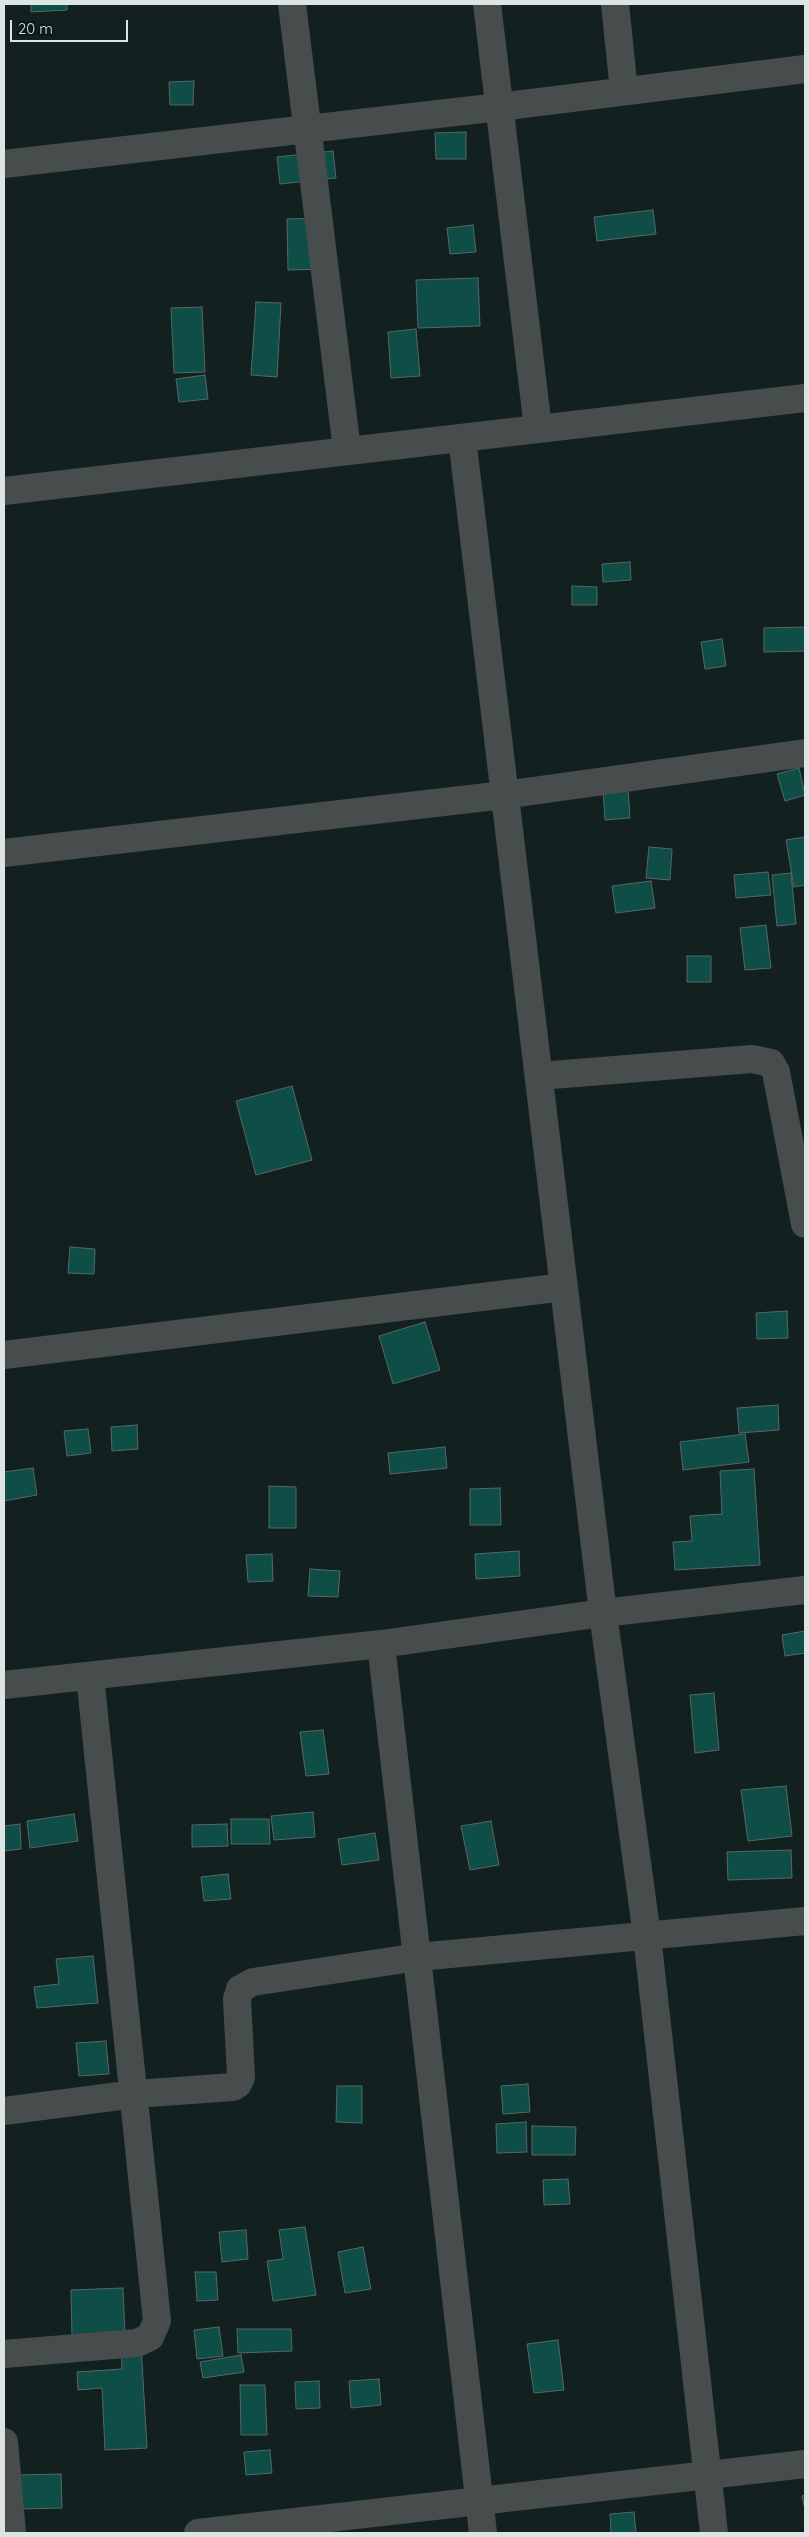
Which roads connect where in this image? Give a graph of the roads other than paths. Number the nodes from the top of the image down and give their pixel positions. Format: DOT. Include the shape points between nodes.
graph roads {
  1 [pos="292,4"];
  2 [pos="487,4"];
  3 [pos="615,4"];
  4 [pos="805,69"];
  5 [pos="624,91"];
  6 [pos="499,107"];
  7 [pos="309,129"];
  8 [pos="4,164"];
  9 [pos="805,398"];
  10 [pos="538,428"];
  11 [pos="462,438"];
  12 [pos="347,450"];
  13 [pos="4,491"];
  14 [pos="805,753"];
  15 [pos="504,795"];
  16 [pos="4,853"];
  17 [pos="539,1076"];
  18 [pos="805,1224"];
  19 [pos="564,1287"];
  20 [pos="4,1355"];
  21 [pos="805,1590"];
  22 [pos="603,1614"];
  23 [pos="381,1644"];
  24 [pos="90,1676"];
  25 [pos="4,1685"];
  26 [pos="805,1921"];
  27 [pos="647,1936"];
  28 [pos="418,1957"];
  29 [pos="134,2094"];
  30 [pos="4,2111"];
  31 [pos="4,2354"];
  32 [pos="4,2442"];
  33 [pos="805,2464"];
  34 [pos="707,2476"];
  35 [pos="480,2501"];
  36 [pos="12,2533"];
  37 [pos="198,2533"];
  38 [pos="483,2533"];
  39 [pos="714,2533"];
  1 -- 7 [label="street"];
  2 -- 6 [label="street"];
  3 -- 5 [label="street"];
  4 -- 5 [label="street"];
  5 -- 6 [label="street"];
  6 -- 7 [label="street"];
  6 -- 10 [label="street"];
  7 -- 8 [label="street"];
  7 -- 12 [label="street"];
  9 -- 10 [label="street"];
  10 -- 11 [label="street"];
  11 -- 12 [label="street"];
  11 -- 15 [label="street"];
  12 -- 13 [label="street"];
  14 -- 15 [label="street"];
  15 -- 16 [label="street"];
  15 -- 17 [label="street"];
  17 -- 18 [label="street" via="752,1059 771,1063 776,1072"];
  17 -- 19 [label="street"];
  19 -- 20 [label="street"];
  19 -- 22 [label="street"];
  21 -- 22 [label="street"];
  22 -- 23 [label="street"];
  22 -- 27 [label="street"];
  23 -- 24 [label="street"];
  23 -- 28 [label="street"];
  24 -- 25 [label="street"];
  24 -- 29 [label="street"];
  26 -- 27 [label="street"];
  27 -- 28 [label="street"];
  27 -- 34 [label="street"];
  28 -- 29 [label="street" via="245,1985 240,1990 237,2004 241,2076 238,2084 226,2089"];
  28 -- 35 [label="street"];
  29 -- 30 [label="street"];
  29 -- 31 [label="street" via="157,2321 154,2330 150,2337 138,2342"];
  32 -- 36 [label="street"];
  33 -- 34 [label="street"];
  34 -- 35 [label="street"];
  34 -- 39 [label="street"];
  35 -- 37 [label="street"];
  35 -- 38 [label="street"];
}
